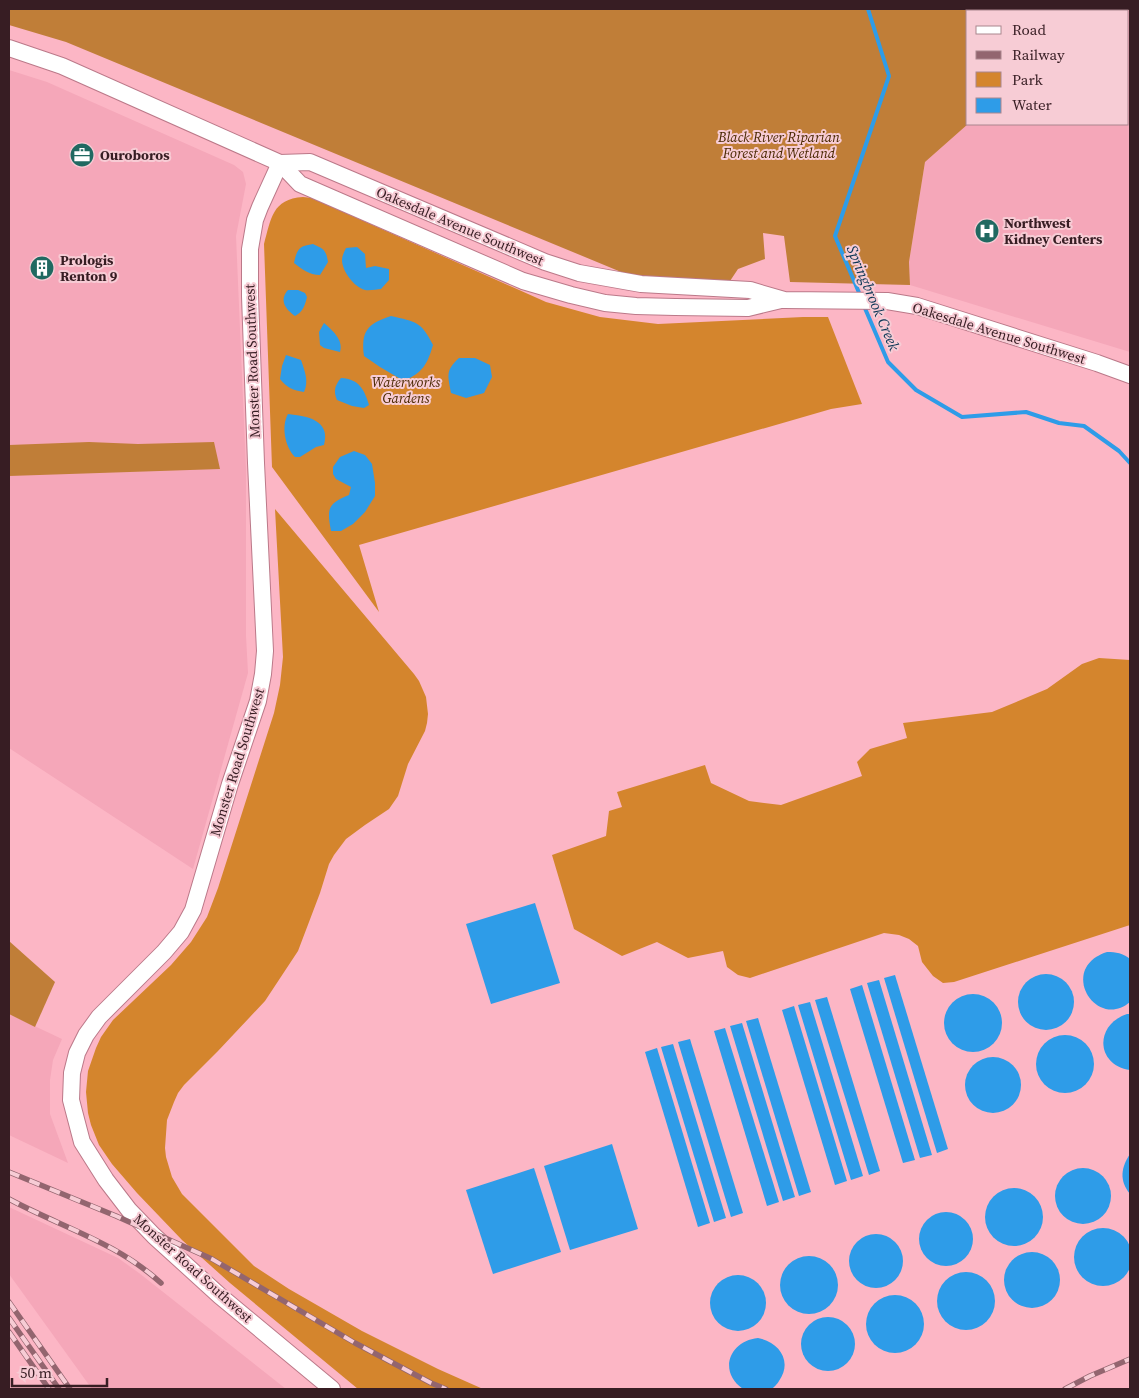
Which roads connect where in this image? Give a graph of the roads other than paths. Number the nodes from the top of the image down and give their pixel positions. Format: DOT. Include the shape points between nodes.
graph roads {
  1 [pos="9,48"];
  2 [pos="280,163"];
  3 [pos="784,300"];
  4 [pos="1130,376"];
  5 [pos="332,1389"];
  1 -- 2 [label="street" via="62,66"];
  2 -- 3 [label="street, Oakesdale Avenue Southwest" via="310,162 545,262 579,273 641,284 750,290"];
  2 -- 3 [label="street, Oakesdale Avenue Southwest" via="300,184 514,277 571,295 636,306 748,308"];
  2 -- 5 [label="street, Monster Road Southwest" via="255,220 250,249 264,652 258,701 193,910 181,932 164,952 99,1017 86,1035 72,1073 71,1100 82,1142 129,1210 220,1296"];
  3 -- 4 [label="street, Oakesdale Avenue Southwest" via="887,301 917,306"];
}
